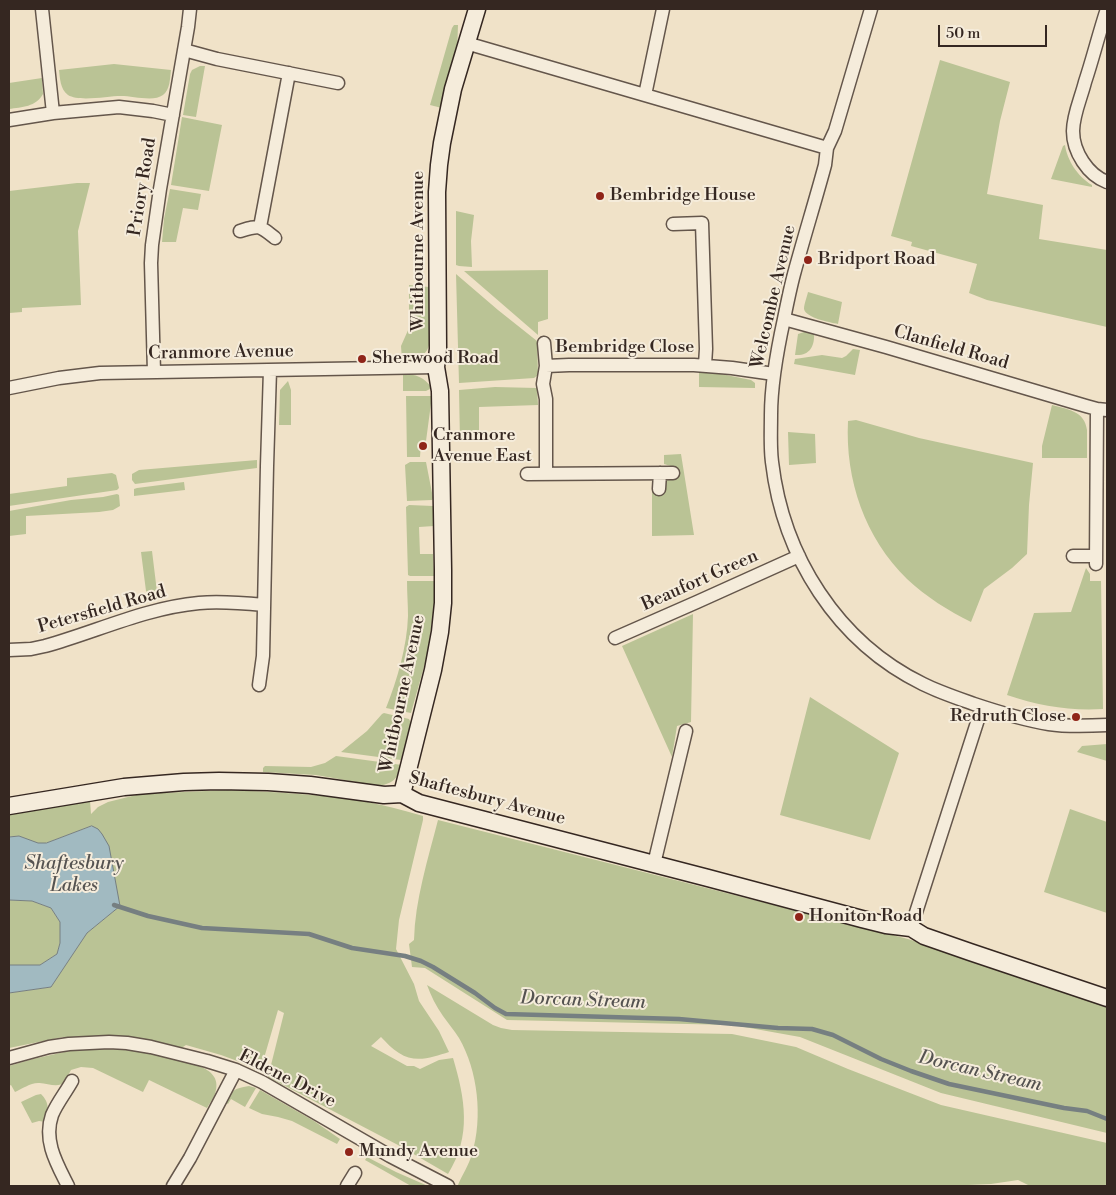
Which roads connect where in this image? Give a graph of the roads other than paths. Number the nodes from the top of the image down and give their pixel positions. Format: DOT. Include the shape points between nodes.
graph roads {
  1 [pos="42,9"];
  2 [pos="190,9"];
  3 [pos="477,9"];
  4 [pos="663,9"];
  5 [pos="872,9"];
  6 [pos="1107,9"];
  7 [pos="1104,33"];
  8 [pos="466,43"];
  9 [pos="184,50"];
  10 [pos="289,73"];
  11 [pos="338,83"];
  12 [pos="645,95"];
  13 [pos="53,113"];
  14 [pos="172,115"];
  15 [pos="9,120"];
  16 [pos="827,148"];
  17 [pos="1107,182"];
  18 [pos="673,224"];
  19 [pos="260,227"];
  20 [pos="240,231"];
  21 [pos="275,238"];
  22 [pos="784,319"];
  23 [pos="544,343"];
  24 [pos="705,365"];
  25 [pos="546,366"];
  26 [pos="436,367"];
  27 [pos="270,370"];
  28 [pos="154,372"];
  29 [pos="774,374"];
  30 [pos="9,388"];
  31 [pos="1102,409"];
  32 [pos="660,473"];
  33 [pos="673,473"];
  34 [pos="527,474"];
  35 [pos="546,474"];
  36 [pos="659,489"];
  37 [pos="799,556"];
  38 [pos="1073,556"];
  39 [pos="264,605"];
  40 [pos="615,638"];
  41 [pos="9,650"];
  42 [pos="259,684"];
  43 [pos="982,707"];
  44 [pos="1107,726"];
  45 [pos="686,731"];
  46 [pos="402,794"];
  47 [pos="9,806"];
  48 [pos="654,864"];
  49 [pos="911,928"];
  50 [pos="1107,998"];
  51 [pos="9,1058"];
  52 [pos="236,1070"];
  53 [pos="72,1081"];
  54 [pos="354,1173"];
  55 [pos="68,1186"];
  56 [pos="174,1186"];
  57 [pos="347,1186"];
  58 [pos="448,1186"];
  1 -- 13 [label="street"];
  2 -- 9 [label="street, Priory Road"];
  3 -- 8 [label="street, Whitbourne Avenue"];
  4 -- 12 [label="street"];
  5 -- 16 [label="street, Welcombe Avenue"];
  6 -- 7 [label="street"];
  7 -- 17 [label="street" via="1073,129 1083,162 1099,179"];
  8 -- 12 [label="street"];
  8 -- 26 [label="street, Whitbourne Avenue" via="448,111 439,165"];
  9 -- 10 [label="street"];
  9 -- 14 [label="street, Priory Road"];
  10 -- 11 [label="street"];
  10 -- 19 [label="street"];
  12 -- 16 [label="street"];
  13 -- 14 [label="street" via="119,107"];
  13 -- 15 [label="street"];
  14 -- 28 [label="street, Priory Road" via="152,245"];
  16 -- 22 [label="street, Welcombe Avenue"];
  18 -- 24 [label="street, Bembridge Close" via="702,223"];
  19 -- 20 [label="street"];
  19 -- 21 [label="street"];
  22 -- 29 [label="street, Welcombe Avenue"];
  22 -- 31 [label="street, Clanfield Road"];
  23 -- 25 [label="street, Bembridge Close"];
  24 -- 25 [label="street, Bembridge Close"];
  24 -- 29 [label="street, Bembridge Close"];
  25 -- 35 [label="street, Bembridge Close" via="543,384"];
  26 -- 27 [label="street, Cranmore Avenue"];
  26 -- 46 [label="street, Whitbourne Avenue" via="440,391 443,603 433,670"];
  27 -- 28 [label="street, Cranmore Avenue"];
  27 -- 39 [label="street"];
  28 -- 30 [label="street, Cranmore Avenue" via="77,376"];
  29 -- 37 [label="street, Welcombe Avenue" via="771,415 775,483"];
  31 -- 38 [label="street" via="1096,560"];
  32 -- 33 [label="street"];
  32 -- 35 [label="street"];
  32 -- 36 [label="street"];
  34 -- 35 [label="street"];
  37 -- 40 [label="street, Beaufort Green"];
  37 -- 43 [label="street, Welcombe Avenue" via="830,608 870,650 922,684"];
  39 -- 41 [label="street, Petersfield Road" via="218,602 168,608 45,646"];
  39 -- 42 [label="street"];
  43 -- 44 [label="street, Welcombe Avenue" via="1049,724"];
  43 -- 49 [label="street"];
  45 -- 48 [label="street"];
  46 -- 47 [label="street, Shaftesbury Avenue" via="384,795 310,784 204,781 124,787"];
  46 -- 48 [label="street, Shaftesbury Avenue" via="419,803"];
  48 -- 49 [label="street, Shaftesbury Avenue" via="877,923"];
  49 -- 50 [label="street, Shaftesbury Avenue" via="954,947"];
  51 -- 52 [label="street, Eldene Drive" via="49,1047 109,1042 151,1046"];
  52 -- 56 [label="street"];
  52 -- 58 [label="street, Eldene Drive"];
  53 -- 55 [label="street" via="53,1114 50,1132 53,1156"];
  54 -- 57 [label="street"];
}
